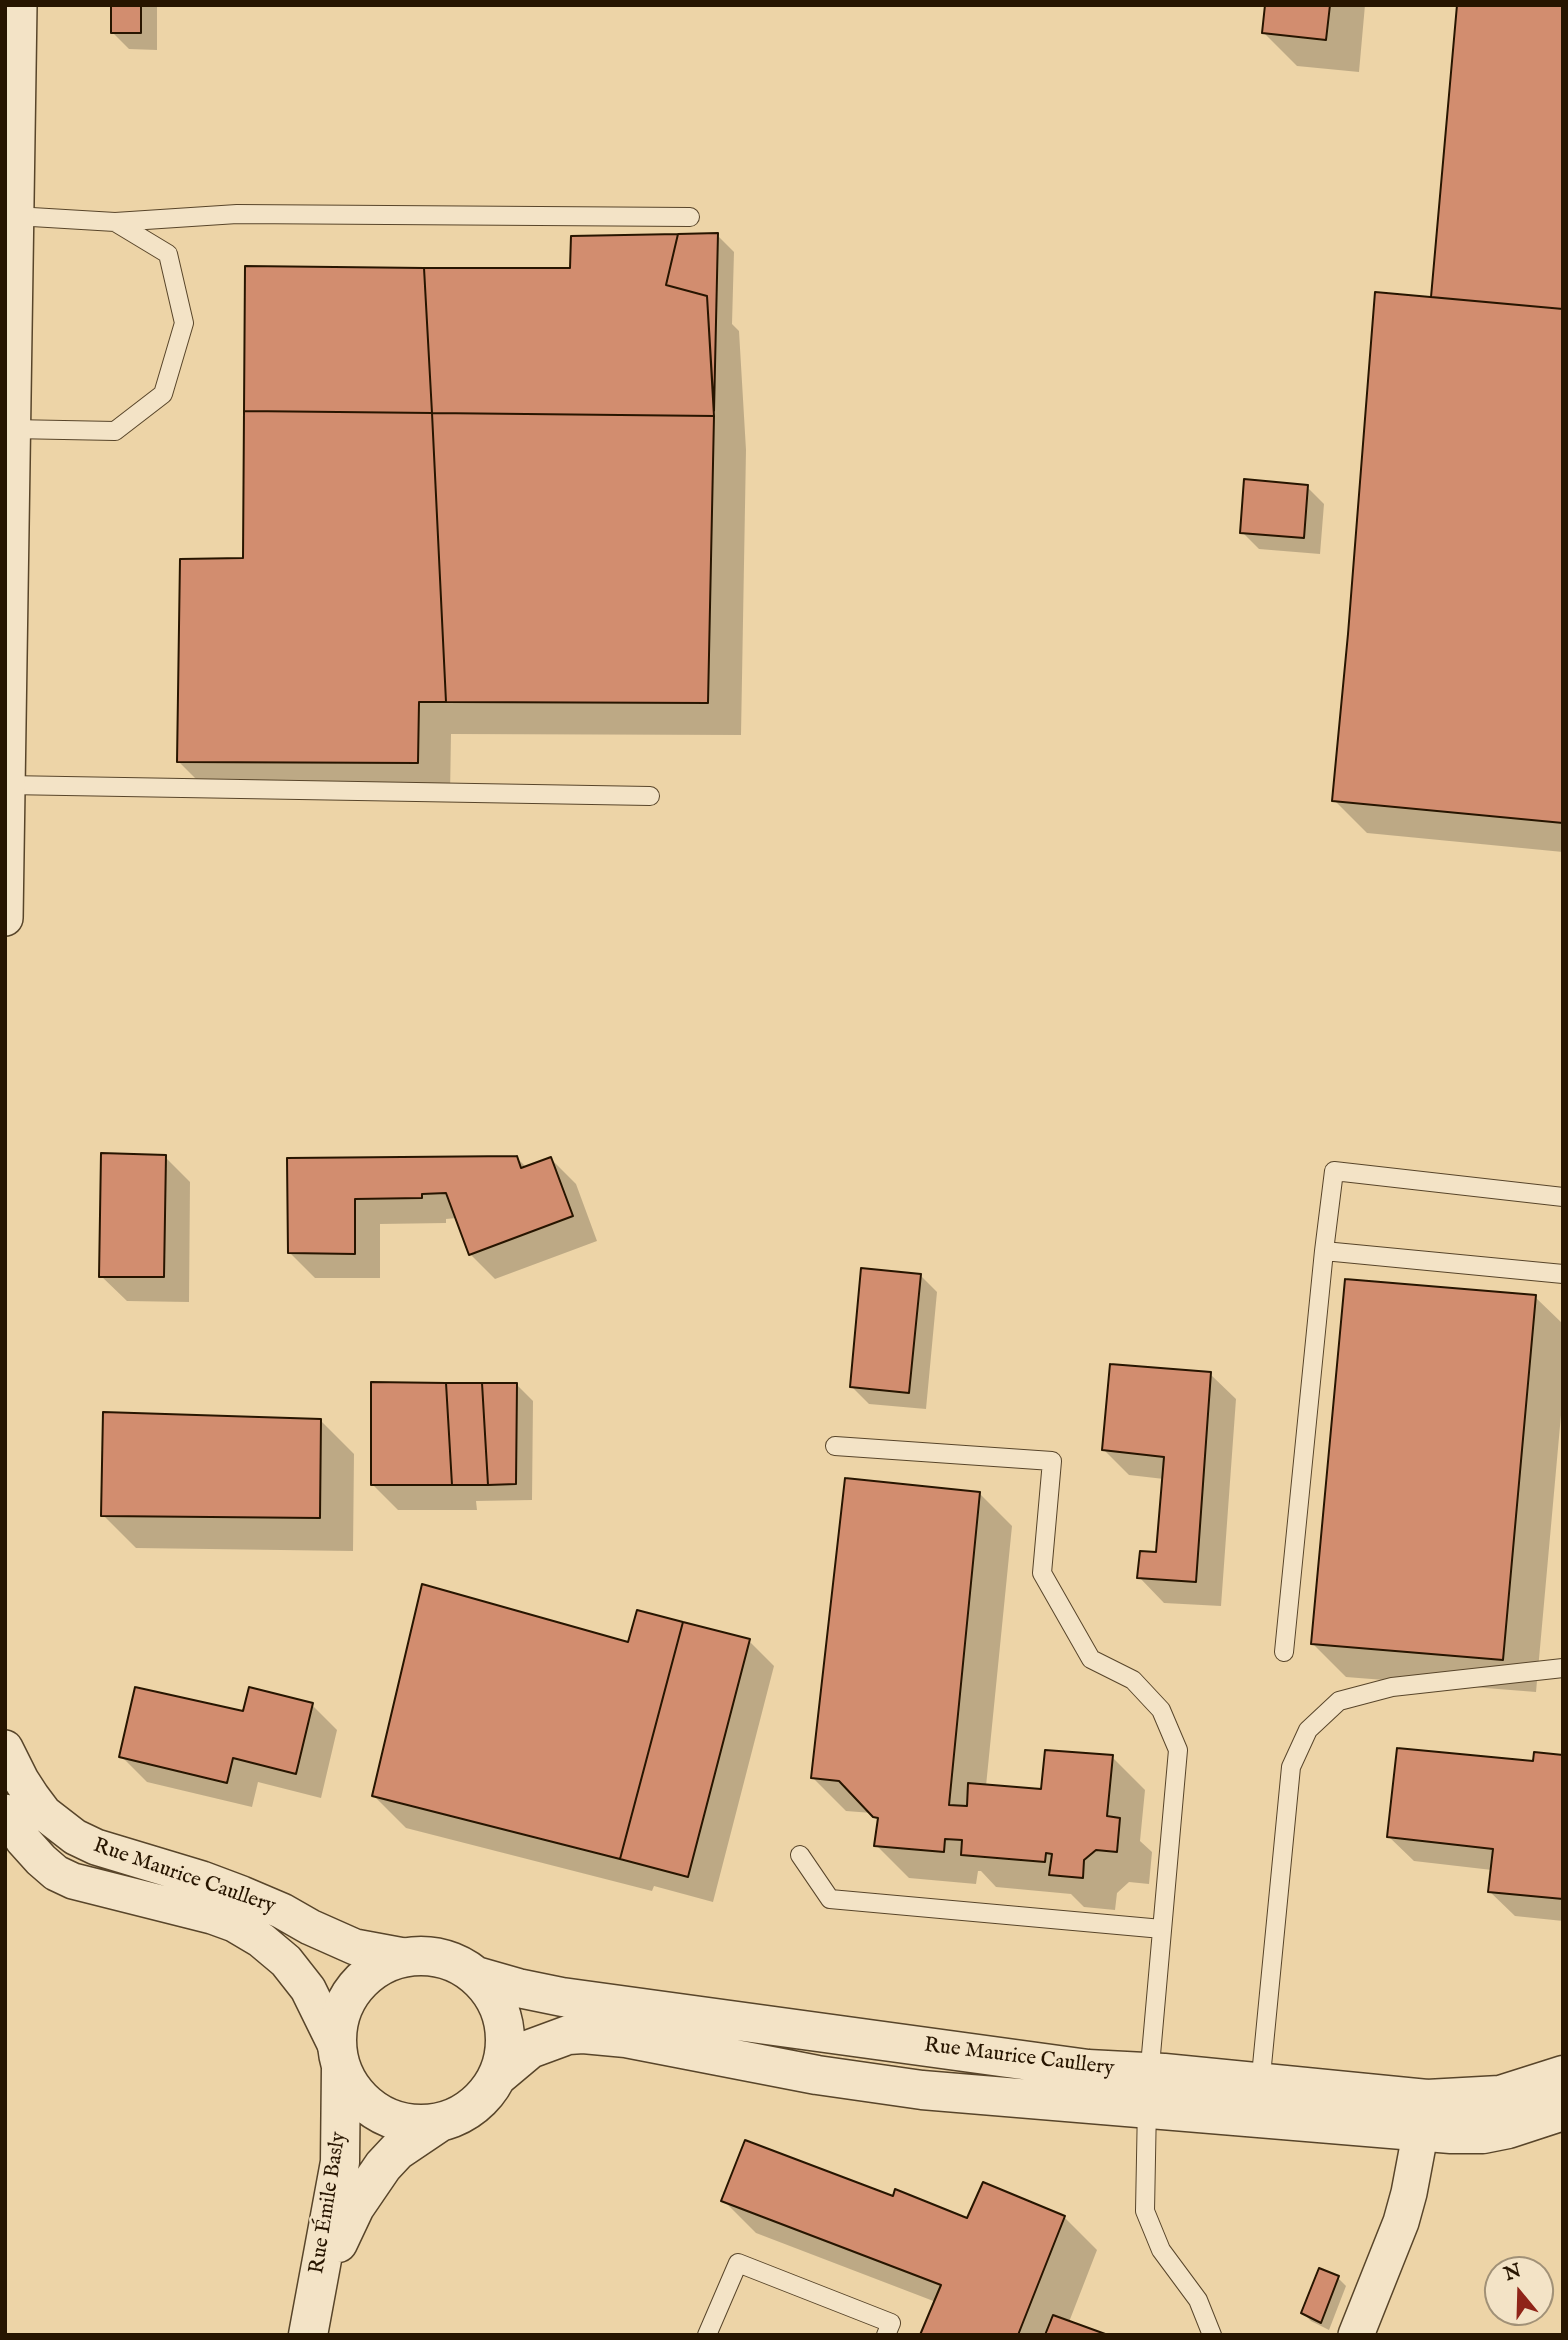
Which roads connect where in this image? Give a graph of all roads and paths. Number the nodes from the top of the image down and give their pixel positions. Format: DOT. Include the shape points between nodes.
graph roads {
  1 [pos="19,5"];
  2 [pos="15,216"];
  3 [pos="690,217"];
  4 [pos="115,222"];
  5 [pos="12,429"];
  6 [pos="9,467"];
  7 [pos="7,785"];
  8 [pos="650,796"];
  9 [pos="5,918"];
  10 [pos="1563,1197"];
  11 [pos="1324,1251"];
  12 [pos="1563,1274"];
  13 [pos="835,1446"];
  14 [pos="1284,1652"];
  15 [pos="1563,1668"];
  16 [pos="5,1748"];
  17 [pos="13,1784"];
  18 [pos="17,1819"];
  19 [pos="800,1855"];
  20 [pos="1162,1929"];
  21 [pos="409,1957"];
  22 [pos="476,1976"];
  23 [pos="339,2057"];
  24 [pos="499,2075"];
  25 [pos="1563,2075"];
  26 [pos="1148,2090"];
  27 [pos="1258,2100"];
  28 [pos="1563,2111"];
  29 [pos="1424,2116"];
  30 [pos="440,2122"];
  31 [pos="311,2317"];
  32 [pos="707,2335"];
  33 [pos="886,2335"];
  34 [pos="1212,2335"];
  35 [pos="1356,2335"];
  1 -- 2 [label="street"];
  2 -- 4 [label="lane"];
  2 -- 5 [label="street"];
  3 -- 4 [label="lane" via="237,214"];
  4 -- 5 [label="lane" via="168,254 184,323 163,394 115,431"];
  5 -- 6 [label="street"];
  6 -- 7 [label="street"];
  7 -- 8 [label="lane"];
  7 -- 9 [label="street"];
  10 -- 11 [label="lane" via="1334,1171"];
  11 -- 12 [label="lane"];
  11 -- 14 [label="lane"];
  13 -- 20 [label="lane" via="1052,1461 1042,1573 1091,1659 1133,1680 1161,1710 1178,1751"];
  15 -- 27 [label="lane" via="1392,1687 1339,1701 1308,1730 1291,1767"];
  16 -- 17 [label="street, Rue Maurice Caullery"];
  17 -- 18 [label="street, Rue Maurice Caullery"];
  18 -- 21 [label="street, Rue Maurice Caullery" via="60,1827 96,1847 242,1894 355,1947"];
  18 -- 23 [label="street, Rue Maurice Caullery" via="23,1840 41,1860 74,1881 212,1916 261,1940 286,1961 308,1989"];
  19 -- 20 [label="lane" via="830,1899"];
  20 -- 26 [label="lane"];
  21 -- 22 [label="street, Rue Maurice Caullery" via="444,1959"];
  21 -- 23 [label="street, Rue Maurice Caullery" via="376,1969 352,1993 341,2014"];
  22 -- 24 [label="street, Rue Maurice Caullery" via="502,2015 506,2040"];
  22 -- 26 [label="street, Rue Maurice Caullery" via="562,1997 1061,2066"];
  23 -- 30 [label="street, Rue Maurice Caullery" via="365,2104 406,2123"];
  23 -- 31 [label="street, Rue Émile Basly" via="340,2162"];
  24 -- 26 [label="street, Rue Maurice Caullery" via="523,2053 547,2042 568,2035 603,2034 888,2085"];
  24 -- 30 [label="street, Rue Maurice Caullery" via="471,2109"];
  25 -- 29 [label="street, Rue Maurice Caullery"];
  26 -- 27 [label="street, Rue Maurice Caullery"];
  26 -- 34 [label="lane" via="1145,2211 1161,2250 1198,2300"];
  27 -- 29 [label="street, Rue Maurice Caullery"];
  28 -- 29 [label="street, Rue Maurice Caullery" via="1483,2134"];
  29 -- 35 [label="street" via="1401,2222"];
  30 -- 31 [label="street, Rue Émile Basly" via="397,2151 372,2180 342,2235"];
  32 -- 33 [label="lane" via="738,2263 891,2323"];
}
